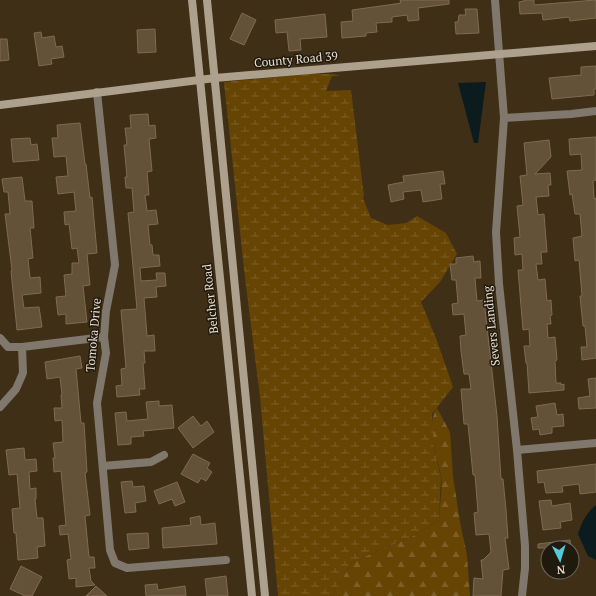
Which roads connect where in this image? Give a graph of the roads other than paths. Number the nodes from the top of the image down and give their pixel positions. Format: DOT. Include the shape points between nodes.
graph roads {
  1 [pos="192,0"];
  2 [pos="207,0"];
  3 [pos="495,0"];
  4 [pos="596,46"];
  5 [pos="499,53"];
  6 [pos="215,78"];
  7 [pos="200,80"];
  8 [pos="98,92"];
  9 [pos="0,105"];
  10 [pos="596,110"];
  11 [pos="504,118"];
  12 [pos="104,337"];
  13 [pos="0,338"];
  14 [pos="22,347"];
  15 [pos="0,407"];
  16 [pos="596,442"];
  17 [pos="517,450"];
  18 [pos="164,455"];
  19 [pos="102,466"];
  20 [pos="226,560"];
  21 [pos="252,596"];
  22 [pos="265,596"];
  23 [pos="522,596"];
  1 -- 7 [label="main road, Belcher Road"];
  2 -- 6 [label="main road"];
  3 -- 5 [label="street, Severs Landing"];
  4 -- 5 [label="main road, County Road 39"];
  5 -- 6 [label="main road, County Road 39"];
  5 -- 11 [label="street, Severs Landing"];
  6 -- 7 [label="main road, County Road 39"];
  6 -- 22 [label="main road"];
  7 -- 8 [label="main road, County Road 39"];
  7 -- 21 [label="main road, Belcher Road"];
  8 -- 9 [label="main road, County Road 39"];
  8 -- 12 [label="street, Tomoka Drive" via="115,265"];
  10 -- 11 [label="street"];
  11 -- 17 [label="street, Severs Landing" via="496,232"];
  12 -- 14 [label="street"];
  12 -- 19 [label="street, Tomoka Drive" via="106,353 97,403"];
  13 -- 14 [label="street" via="8,347"];
  14 -- 15 [label="street" via="23,373 16,389"];
  16 -- 17 [label="street"];
  17 -- 23 [label="street, Severs Landing" via="525,546"];
  18 -- 19 [label="street" via="151,462"];
  19 -- 20 [label="street, Tomoka Drive" via="110,550 115,563 127,568"];
}
